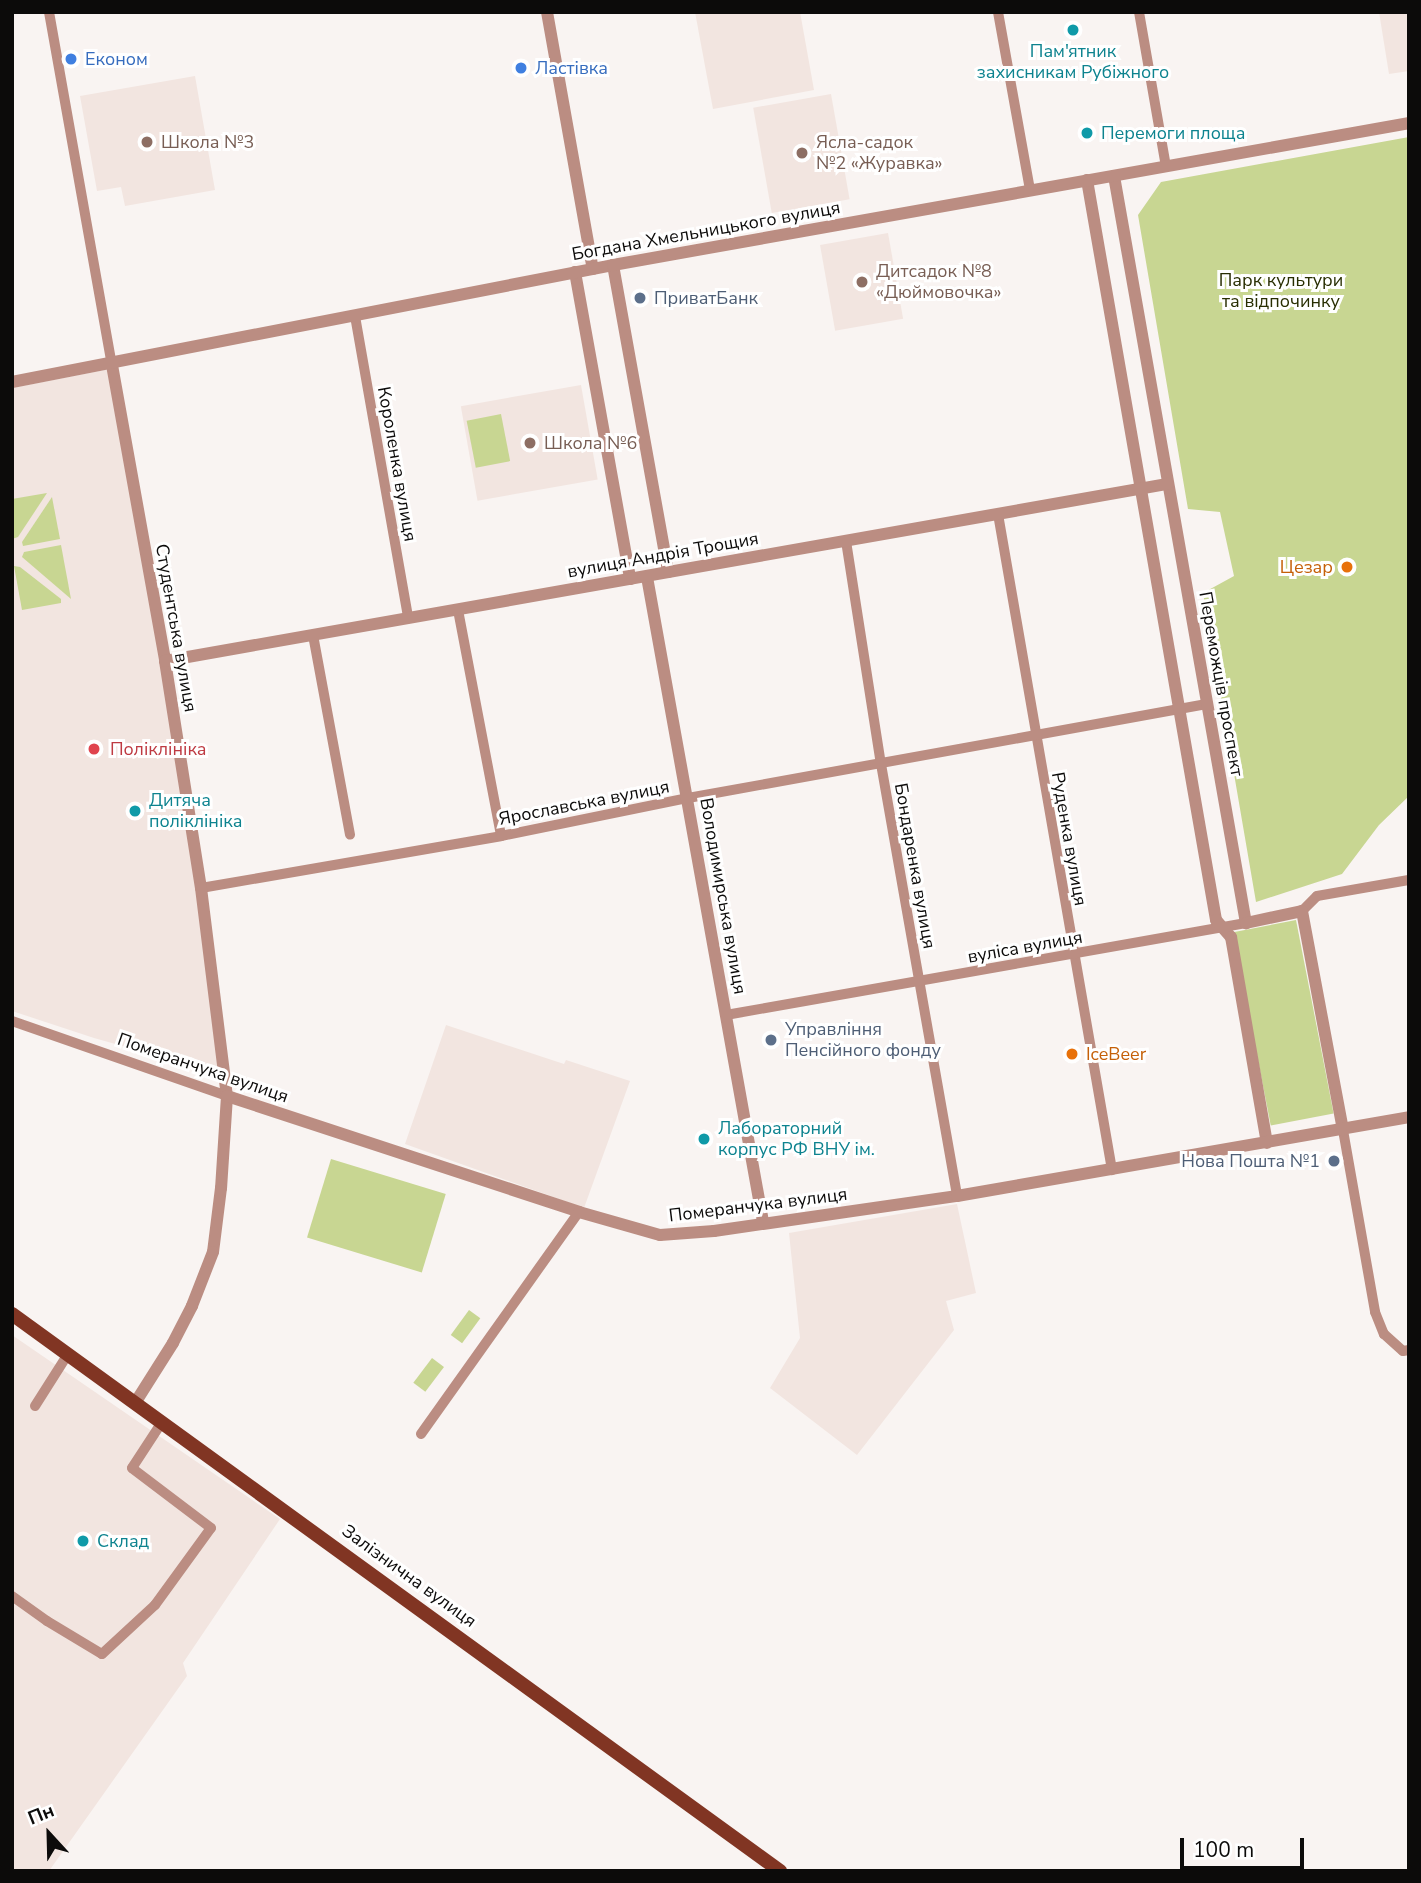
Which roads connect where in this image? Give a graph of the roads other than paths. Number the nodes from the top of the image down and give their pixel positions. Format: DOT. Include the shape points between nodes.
graph roads {
  1 [pos="49,12"];
  2 [pos="547,12"];
  3 [pos="998,12"];
  4 [pos="1139,12"];
  5 [pos="1409,123"];
  6 [pos="1167,166"];
  7 [pos="1114,176"];
  8 [pos="1087,180"];
  9 [pos="1030,190"];
  10 [pos="613,265"];
  11 [pos="593,269"];
  12 [pos="575,272"];
  13 [pos="355,316"];
  14 [pos="112,365"];
  15 [pos="12,382"];
  16 [pos="1167,484"];
  17 [pos="1142,489"];
  18 [pos="998,514"];
  19 [pos="846,541"];
  20 [pos="668,572"];
  21 [pos="647,577"];
  22 [pos="630,579"];
  23 [pos="458,610"];
  24 [pos="408,618"];
  25 [pos="313,635"];
  26 [pos="165,661"];
  27 [pos="1207,705"];
  28 [pos="1180,708"];
  29 [pos="1034,735"];
  30 [pos="881,764"];
  31 [pos="688,798"];
  32 [pos="349,835"];
  33 [pos="500,836"];
  34 [pos="1409,880"];
  35 [pos="201,888"];
  36 [pos="1302,911"];
  37 [pos="1246,923"];
  38 [pos="1220,928"];
  39 [pos="1073,954"];
  40 [pos="919,981"];
  41 [pos="726,1015"];
  42 [pos="12,1021"];
  43 [pos="227,1096"];
  44 [pos="1409,1117"];
  45 [pos="1343,1130"];
  46 [pos="1267,1143"];
  47 [pos="1112,1170"];
  48 [pos="957,1196"];
  49 [pos="579,1212"];
  50 [pos="763,1222"];
  51 [pos="12,1314"];
  52 [pos="1409,1350"];
  53 [pos="68,1354"];
  54 [pos="135,1403"];
  55 [pos="35,1406"];
  56 [pos="162,1422"];
  57 [pos="421,1434"];
  58 [pos="12,1596"];
  59 [pos="780,1871"];
  1 -- 14 [label="street, Студентська вулиця"];
  2 -- 11 [label="street"];
  3 -- 9 [label="street"];
  4 -- 6 [label="street"];
  5 -- 6 [label="street, Богдана Хмельницького вулиця"];
  6 -- 7 [label="street, Богдана Хмельницького вулиця"];
  7 -- 8 [label="street, Богдана Хмельницького вулиця"];
  7 -- 16 [label="street, Переможців проспект"];
  8 -- 9 [label="street, Богдана Хмельницького вулиця"];
  8 -- 17 [label="street"];
  9 -- 10 [label="street, Богдана Хмельницького вулиця"];
  10 -- 11 [label="street, Богдана Хмельницького вулиця"];
  10 -- 20 [label="street"];
  11 -- 12 [label="street, Богдана Хмельницького вулиця"];
  12 -- 13 [label="street, Богдана Хмельницького вулиця"];
  12 -- 22 [label="street"];
  13 -- 14 [label="street, Богдана Хмельницького вулиця"];
  13 -- 24 [label="street, Короленка вулиця"];
  14 -- 15 [label="street, Богдана Хмельницького вулиця"];
  14 -- 26 [label="street, Студентська вулиця"];
  16 -- 17 [label="street, вулиця Андрія Трощия"];
  16 -- 27 [label="street, Переможців проспект"];
  17 -- 18 [label="street, вулиця Андрія Трощия"];
  17 -- 28 [label="street"];
  18 -- 19 [label="street, вулиця Андрія Трощия"];
  18 -- 29 [label="street, Руденка вулиця"];
  19 -- 20 [label="street, вулиця Андрія Трощия"];
  19 -- 30 [label="street, Бондаренка вулиця"];
  20 -- 21 [label="street, вулиця Андрія Трощия"];
  21 -- 22 [label="street, вулиця Андрія Трощия"];
  21 -- 31 [label="street, Володимирська вулиця"];
  22 -- 23 [label="street, вулиця Андрія Трощия"];
  23 -- 24 [label="street, вулиця Андрія Трощия"];
  23 -- 33 [label="street"];
  24 -- 25 [label="street, вулиця Андрія Трощия"];
  25 -- 26 [label="street, вулиця Андрія Трощия"];
  25 -- 32 [label="street"];
  26 -- 35 [label="street, Студентська вулиця"];
  27 -- 28 [label="street, Ярославська вулиця"];
  27 -- 37 [label="street, Переможців проспект"];
  28 -- 29 [label="street, Ярославська вулиця"];
  28 -- 38 [label="street"];
  29 -- 30 [label="street, Ярославська вулиця"];
  29 -- 39 [label="street, Руденка вулиця"];
  30 -- 31 [label="street, Ярославська вулиця"];
  30 -- 40 [label="street, Бондаренка вулиця"];
  31 -- 33 [label="street, Ярославська вулиця"];
  31 -- 41 [label="street, Володимирська вулиця"];
  33 -- 35 [label="street, Ярославська вулиця"];
  34 -- 36 [label="street" via="1318,896"];
  35 -- 43 [label="street, Студентська вулиця"];
  36 -- 37 [label="street"];
  36 -- 45 [label="street"];
  37 -- 38 [label="street, вуліса вулиця"];
  38 -- 39 [label="street, вуліса вулиця"];
  38 -- 46 [label="street" via="1231,937"];
  39 -- 40 [label="street, вуліса вулиця"];
  39 -- 47 [label="street, Руденка вулиця"];
  40 -- 41 [label="street, вуліса вулиця"];
  40 -- 48 [label="street, Бондаренка вулиця"];
  41 -- 50 [label="street, Володимирська вулиця"];
  42 -- 43 [label="street, Померанчука вулиця"];
  43 -- 49 [label="street, Померанчука вулиця"];
  43 -- 54 [label="street, Студентська вулиця" via="213,1252 183,1325"];
  44 -- 45 [label="street, Померанчука вулиця"];
  45 -- 46 [label="street, Померанчука вулиця"];
  45 -- 52 [label="street" via="1375,1312 1384,1334"];
  46 -- 47 [label="street, Померанчука вулиця"];
  47 -- 48 [label="street, Померанчука вулиця"];
  48 -- 50 [label="street, Померанчука вулиця"];
  49 -- 50 [label="street, Померанчука вулиця" via="660,1235"];
  49 -- 57 [label="street"];
  51 -- 53 [label="main road, Залізнична вулиця"];
  53 -- 54 [label="main road, Залізнична вулиця"];
  53 -- 55 [label="street"];
  54 -- 56 [label="main road, Залізнична вулиця"];
  56 -- 58 [label="street" via="132,1468 211,1528 155,1605 102,1654"];
  56 -- 59 [label="main road, Залізнична вулиця"];
}
